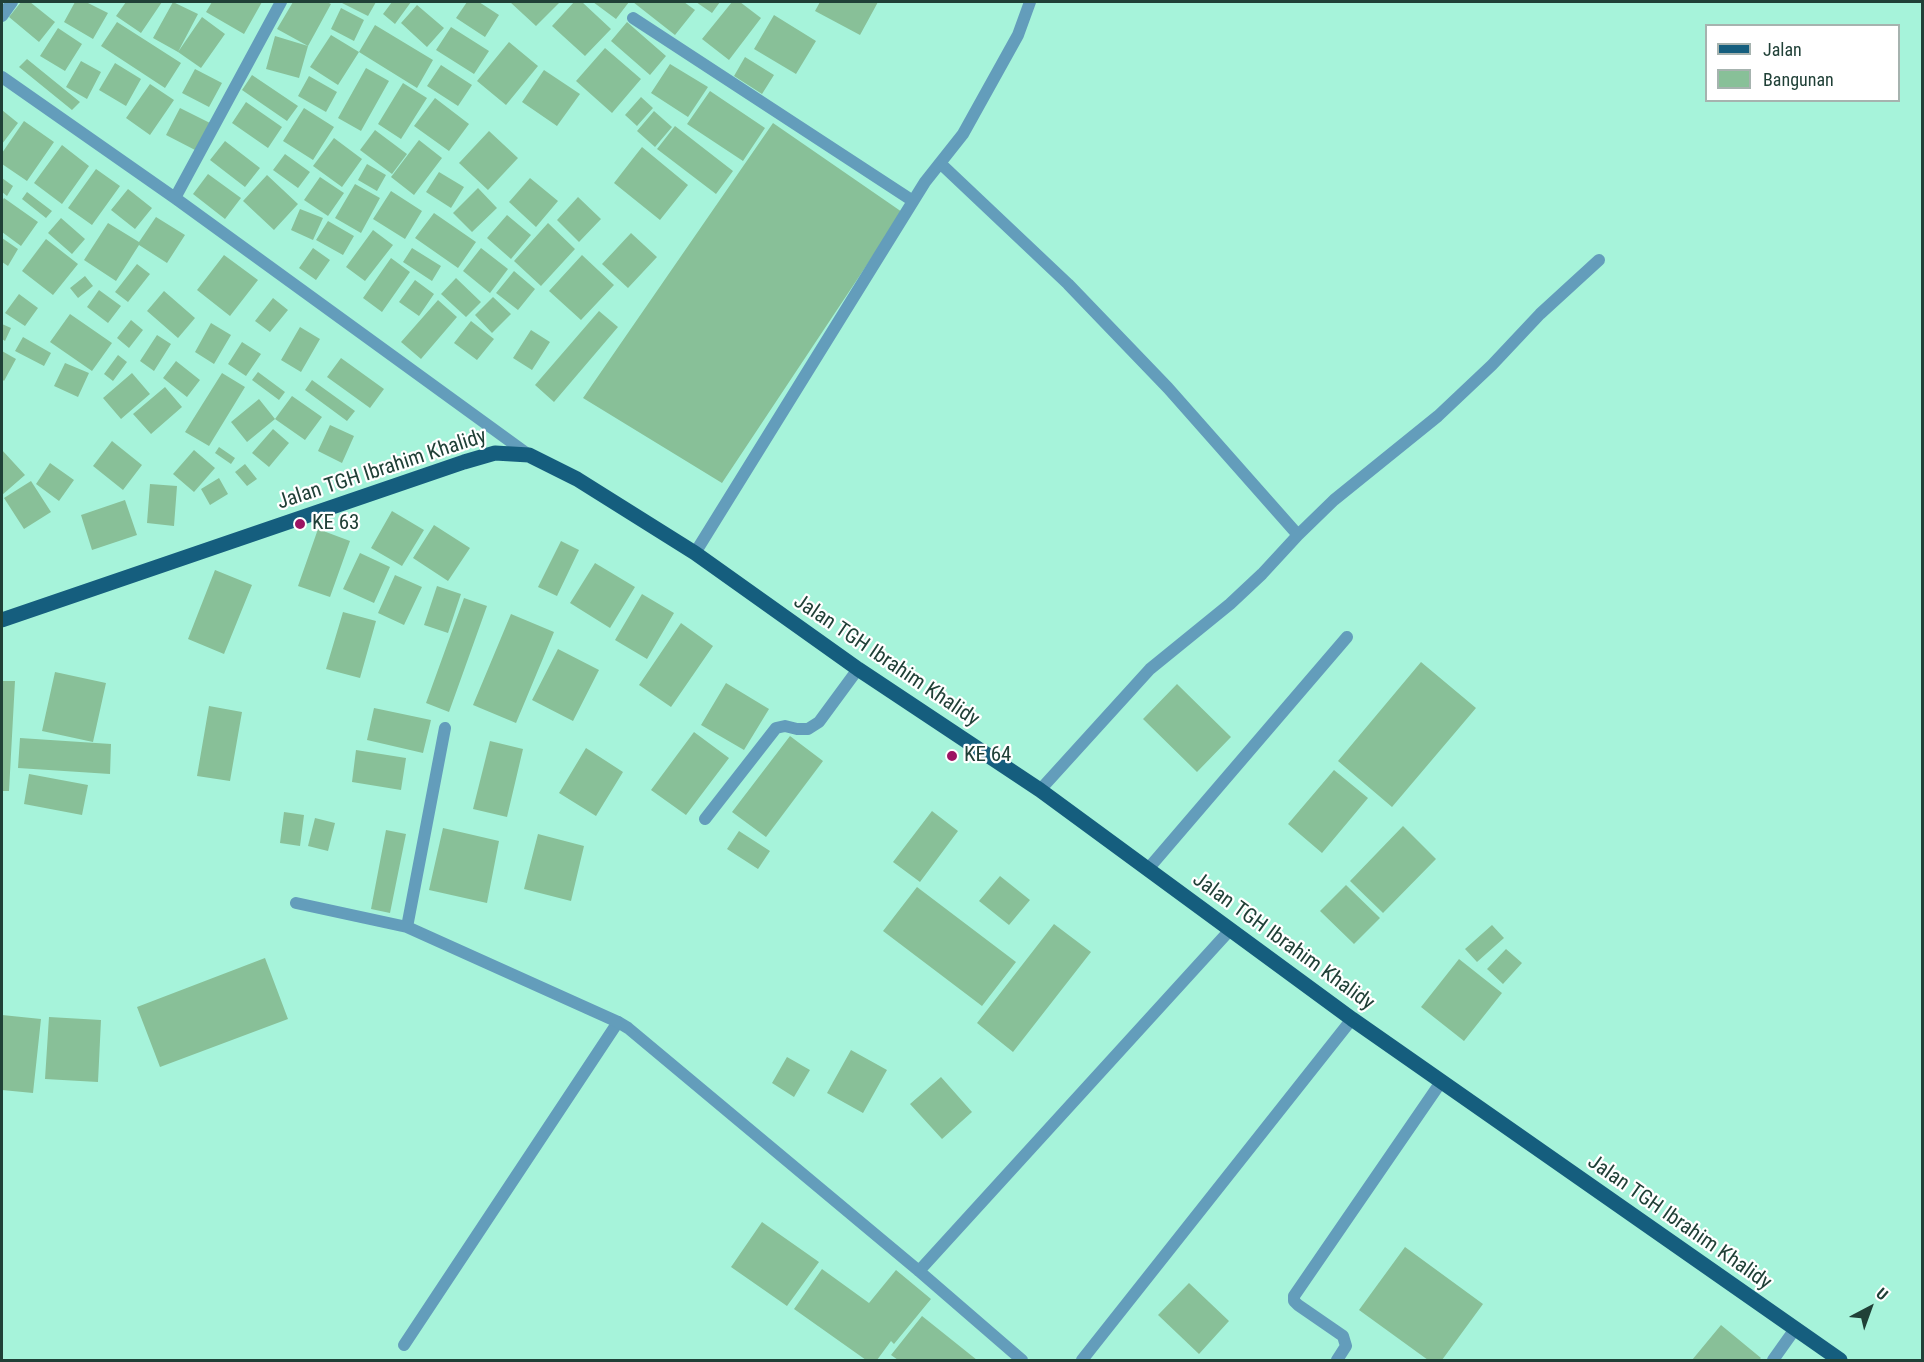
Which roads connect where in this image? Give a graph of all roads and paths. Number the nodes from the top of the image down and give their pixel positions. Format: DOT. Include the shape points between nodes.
graph roads {
  1 [pos="12,2"];
  2 [pos="281,2"];
  3 [pos="1030,2"];
  4 [pos="2,15"];
  5 [pos="633,18"];
  6 [pos="2,77"];
  7 [pos="940,163"];
  8 [pos="175,198"];
  9 [pos="913,201"];
  10 [pos="1599,260"];
  11 [pos="529,455"];
  12 [pos="1298,535"];
  13 [pos="694,553"];
  14 [pos="2,620"];
  15 [pos="1347,637"];
  16 [pos="858,669"];
  17 [pos="445,728"];
  18 [pos="1040,790"];
  19 [pos="705,819"];
  20 [pos="1148,869"];
  21 [pos="296,903"];
  22 [pos="407,927"];
  23 [pos="1230,930"];
  24 [pos="1352,1019"];
  25 [pos="618,1022"];
  26 [pos="1441,1082"];
  27 [pos="919,1271"];
  28 [pos="1795,1329"];
  29 [pos="404,1345"];
  30 [pos="1022,1360"];
  31 [pos="1082,1360"];
  32 [pos="1337,1360"];
  33 [pos="1773,1360"];
  34 [pos="1840,1360"];
  1 -- 4 [label="street"];
  2 -- 8 [label="street"];
  3 -- 7 [label="street" via="1018,35 991,84 963,134"];
  5 -- 9 [label="street"];
  6 -- 8 [label="street"];
  7 -- 9 [label="street"];
  7 -- 12 [label="street" via="1068,284 1168,388"];
  8 -- 11 [label="street"];
  9 -- 13 [label="street"];
  10 -- 12 [label="street" via="1438,416 1334,500"];
  11 -- 13 [label="main road, Jalan TGH Ibrahim Khalidy" via="577,479"];
  11 -- 14 [label="main road, Jalan TGH Ibrahim Khalidy" via="495,453 464,462"];
  12 -- 18 [label="street" via="1230,604 1150,669"];
  13 -- 16 [label="main road, Jalan TGH Ibrahim Khalidy"];
  15 -- 20 [label="street"];
  16 -- 18 [label="main road, Jalan TGH Ibrahim Khalidy"];
  16 -- 19 [label="street" via="819,722 808,729 776,728"];
  17 -- 22 [label="street"];
  18 -- 20 [label="main road, Jalan TGH Ibrahim Khalidy"];
  20 -- 23 [label="main road, Jalan TGH Ibrahim Khalidy"];
  21 -- 22 [label="street"];
  22 -- 25 [label="street"];
  23 -- 24 [label="main road, Jalan TGH Ibrahim Khalidy"];
  23 -- 27 [label="street"];
  24 -- 26 [label="main road, Jalan TGH Ibrahim Khalidy"];
  24 -- 31 [label="street"];
  25 -- 27 [label="street"];
  25 -- 29 [label="street"];
  26 -- 28 [label="main road, Jalan TGH Ibrahim Khalidy"];
  26 -- 32 [label="street" via="1294,1296 1298,1305 1343,1336 1346,1346"];
  27 -- 30 [label="street"];
  28 -- 33 [label="street"];
  28 -- 34 [label="main road, Jalan TGH Ibrahim Khalidy"];
}
